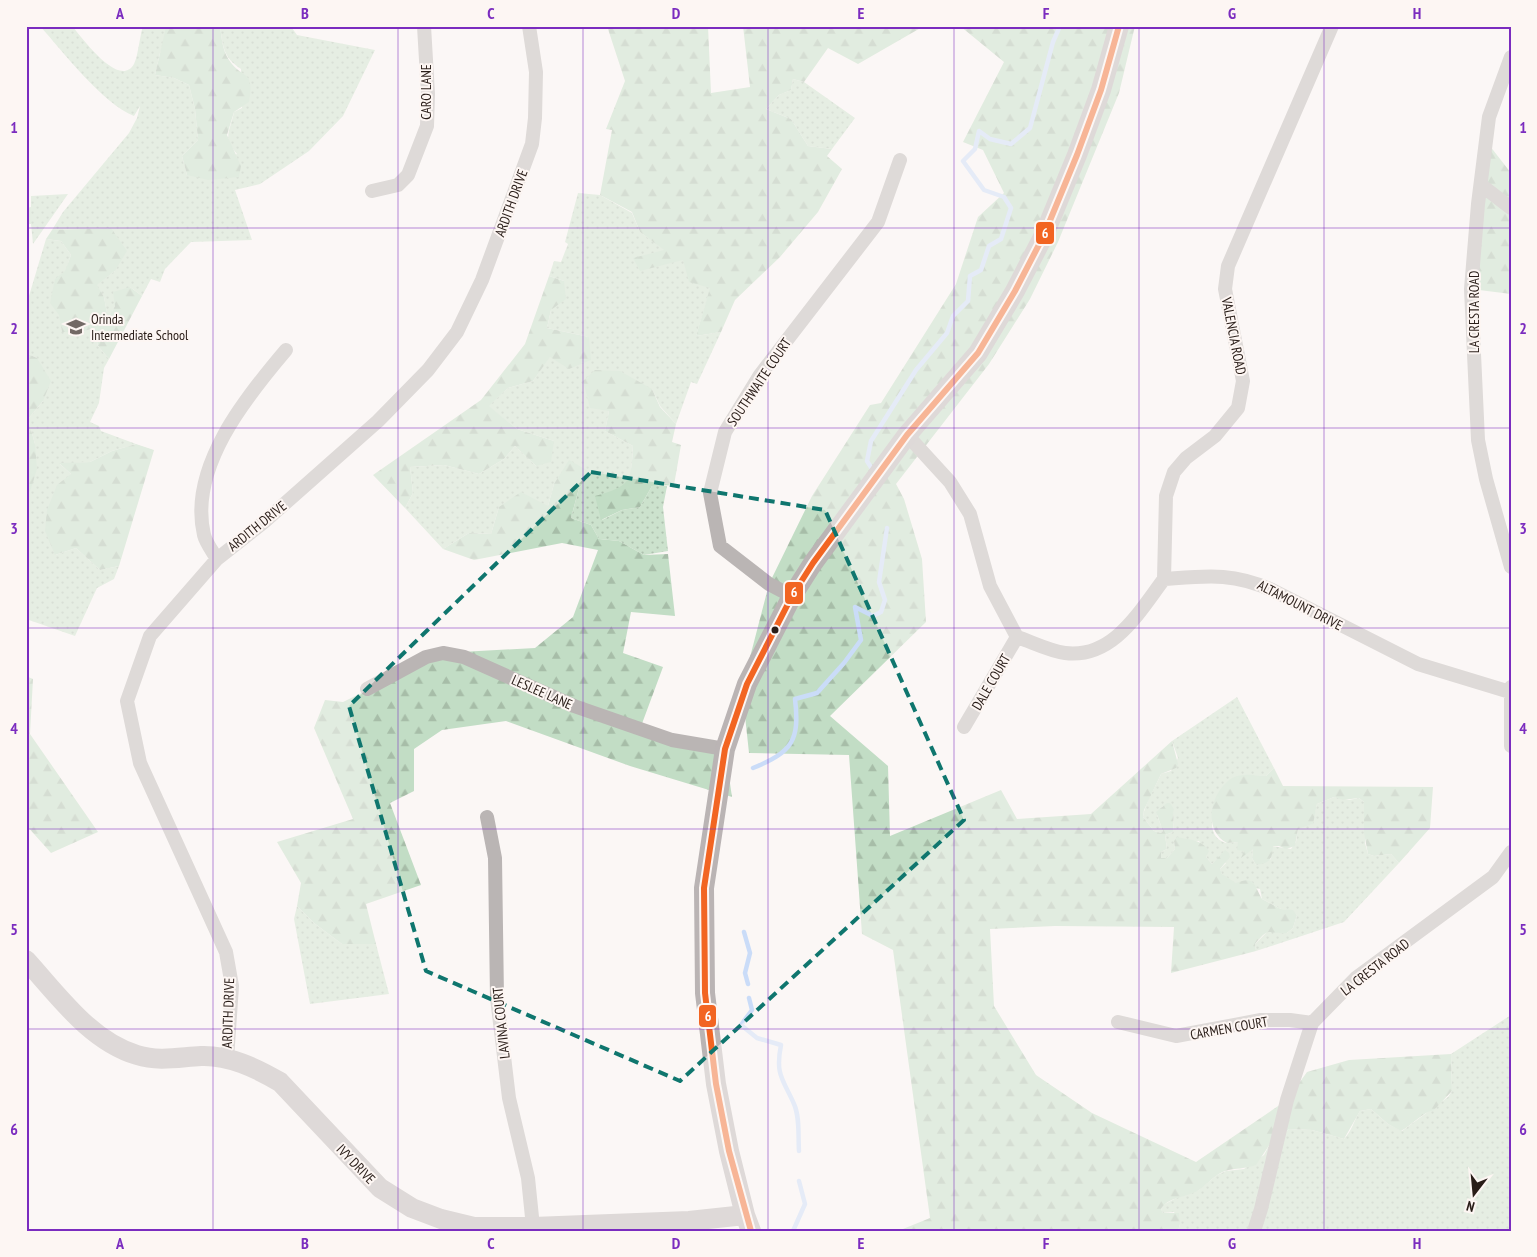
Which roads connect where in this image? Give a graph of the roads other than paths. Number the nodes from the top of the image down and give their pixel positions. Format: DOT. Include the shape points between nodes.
graph roads {
  1 [pos="424,26"];
  2 [pos="529,26"];
  3 [pos="1119,26"];
  4 [pos="1332,26"];
  5 [pos="1511,57"];
  6 [pos="900,160"];
  7 [pos="1481,186"];
  8 [pos="372,191"];
  9 [pos="1511,208"];
  10 [pos="286,350"];
  11 [pos="907,436"];
  12 [pos="1510,558"];
  13 [pos="216,559"];
  14 [pos="1164,579"];
  15 [pos="792,596"];
  16 [pos="1017,637"];
  17 [pos="367,689"];
  18 [pos="1510,690"];
  19 [pos="964,727"];
  20 [pos="1511,746"];
  21 [pos="725,749"];
  22 [pos="487,817"];
  23 [pos="1511,852"];
  24 [pos="26,960"];
  25 [pos="1118,1022"];
  26 [pos="1312,1023"];
  27 [pos="227,1058"];
  28 [pos="748,1223"];
  29 [pos="533,1227"];
  30 [pos="1254,1231"];
  1 -- 8 [label="street, CARO LANE" via="428,94 426,126 408,175 398,185"];
  2 -- 13 [label="street, ARDITH DRIVE" via="536,72 532,144 482,280 457,332 428,370 378,421 264,522"];
  3 -- 11 [label="main road" via="1098,100 1040,243 978,353"];
  4 -- 14 [label="street, VALENCIA ROAD" via="1228,266 1225,289 1243,381 1238,408 1215,436 1186,458 1174,472 1166,496"];
  5 -- 7 [label="street, LA CRESTA ROAD" via="1489,117"];
  6 -- 15 [label="street, SOUTHWAITE COURT" via="878,222 766,368 725,432 710,493 720,546 768,584"];
  7 -- 9 [label="street"];
  7 -- 12 [label="street, LA CRESTA ROAD" via="1471,289 1478,440"];
  10 -- 13 [label="street" via="247,396 210,465 201,499 204,536"];
  11 -- 15 [label="main road"];
  11 -- 16 [label="street" via="950,482 970,514 990,586"];
  13 -- 27 [label="street, ARDITH DRIVE" via="150,636 127,701 140,763 226,952 232,986"];
  14 -- 16 [label="street" via="1126,628 1106,646 1086,654 1063,653"];
  14 -- 18 [label="street, ALTAMOUNT DRIVE" via="1223,575 1253,581 1418,664"];
  15 -- 21 [label="main road" via="747,684"];
  16 -- 19 [label="street, DALE COURT"];
  17 -- 21 [label="street, LESLEE LANE" via="426,657 443,652 464,657 574,706 672,740"];
  18 -- 20 [label="street"];
  21 -- 28 [label="main road" via="704,888 705,993 716,1084"];
  22 -- 29 [label="street, LAVINA COURT" via="495,858 497,998 509,1098 528,1178"];
  23 -- 26 [label="street, LA CRESTA ROAD" via="1493,877 1356,978"];
  24 -- 27 [label="main road, IVY DRIVE" via="82,1021 108,1042 138,1055 174,1060 202,1056"];
  25 -- 26 [label="street, CARMEN COURT" via="1176,1036 1261,1020"];
  26 -- 30 [label="street, LA CRESTA ROAD" via="1287,1100"];
  27 -- 29 [label="main road, IVY DRIVE" via="280,1082 365,1174 380,1188 412,1208 474,1227"];
  28 -- 29 [label="main road, IVY DRIVE" via="689,1221"];
}
